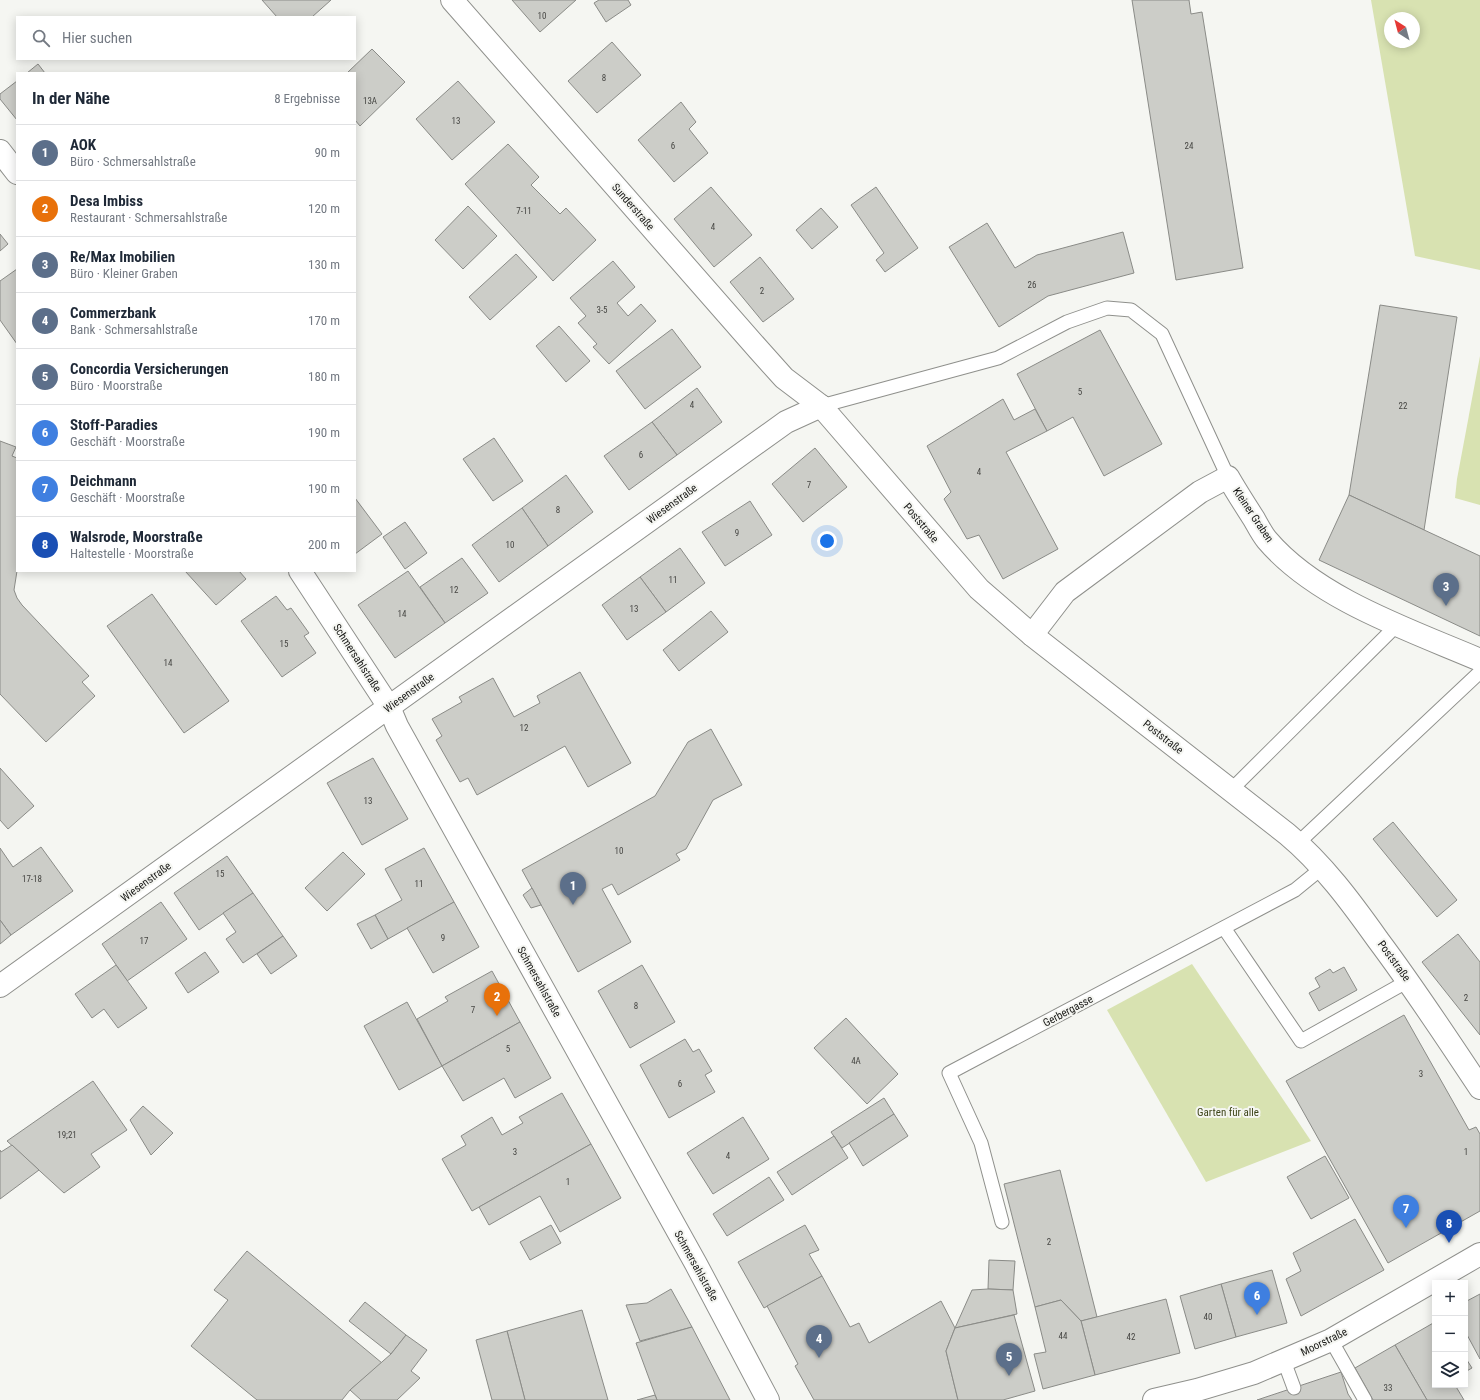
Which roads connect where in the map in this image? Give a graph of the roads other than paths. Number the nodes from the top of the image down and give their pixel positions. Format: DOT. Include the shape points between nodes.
graph roads {
  1 [pos="452,0"];
  2 [pos="0,151"];
  3 [pos="16,172"];
  4 [pos="821,406"];
  5 [pos="1228,477"];
  6 [pos="301,572"];
  7 [pos="1397,625"];
  8 [pos="1032,635"];
  9 [pos="1480,660"];
  10 [pos="1480,672"];
  11 [pos="389,707"];
  12 [pos="1231,790"];
  13 [pos="1298,843"];
  14 [pos="1322,868"];
  15 [pos="1224,928"];
  16 [pos="1408,981"];
  17 [pos="0,986"];
  18 [pos="1480,1088"];
  19 [pos="1002,1222"];
  20 [pos="1480,1254"];
  21 [pos="1331,1340"];
  22 [pos="1284,1361"];
  23 [pos="1294,1388"];
  24 [pos="768,1400"];
  25 [pos="1154,1400"];
  26 [pos="1365,1400"];
  1 -- 4 [label="street, Sunderstraße" via="784,378"];
  2 -- 3 [label="street"];
  4 -- 5 [label="lane" via="998,358 1067,322 1107,308 1132,310 1162,334"];
  4 -- 8 [label="street, Poststraße" via="978,589"];
  4 -- 11 [label="street, Wiesenstraße" via="786,422"];
  5 -- 7 [label="street, Kleiner Graben" via="1266,539 1291,564 1321,587"];
  5 -- 8 [label="street, Kleiner Graben" via="1200,492 1065,592"];
  6 -- 11 [label="street, Schmersahlstraße"];
  7 -- 9 [label="street, Kleiner Graben"];
  7 -- 12 [label="lane"];
  8 -- 12 [label="street, Poststraße"];
  10 -- 13 [label="lane"];
  11 -- 17 [label="street, Wiesenstraße"];
  11 -- 24 [label="street, Schmersahlstraße" via="404,740 696,1264"];
  12 -- 13 [label="street, Poststraße"];
  13 -- 14 [label="street, Poststraße"];
  14 -- 15 [label="lane, Gerbergasse" via="1295,890"];
  14 -- 16 [label="street, Poststraße" via="1347,897"];
  15 -- 16 [label="lane" via="1301,1041"];
  15 -- 19 [label="lane, Gerbergasse" via="949,1073 980,1142"];
  16 -- 18 [label="street, Poststraße"];
  20 -- 21 [label="street, Moorstraße"];
  21 -- 22 [label="street, Moorstraße"];
  21 -- 26 [label="lane"];
  22 -- 23 [label="lane"];
  22 -- 25 [label="street, Moorstraße" via="1211,1386"];
}
